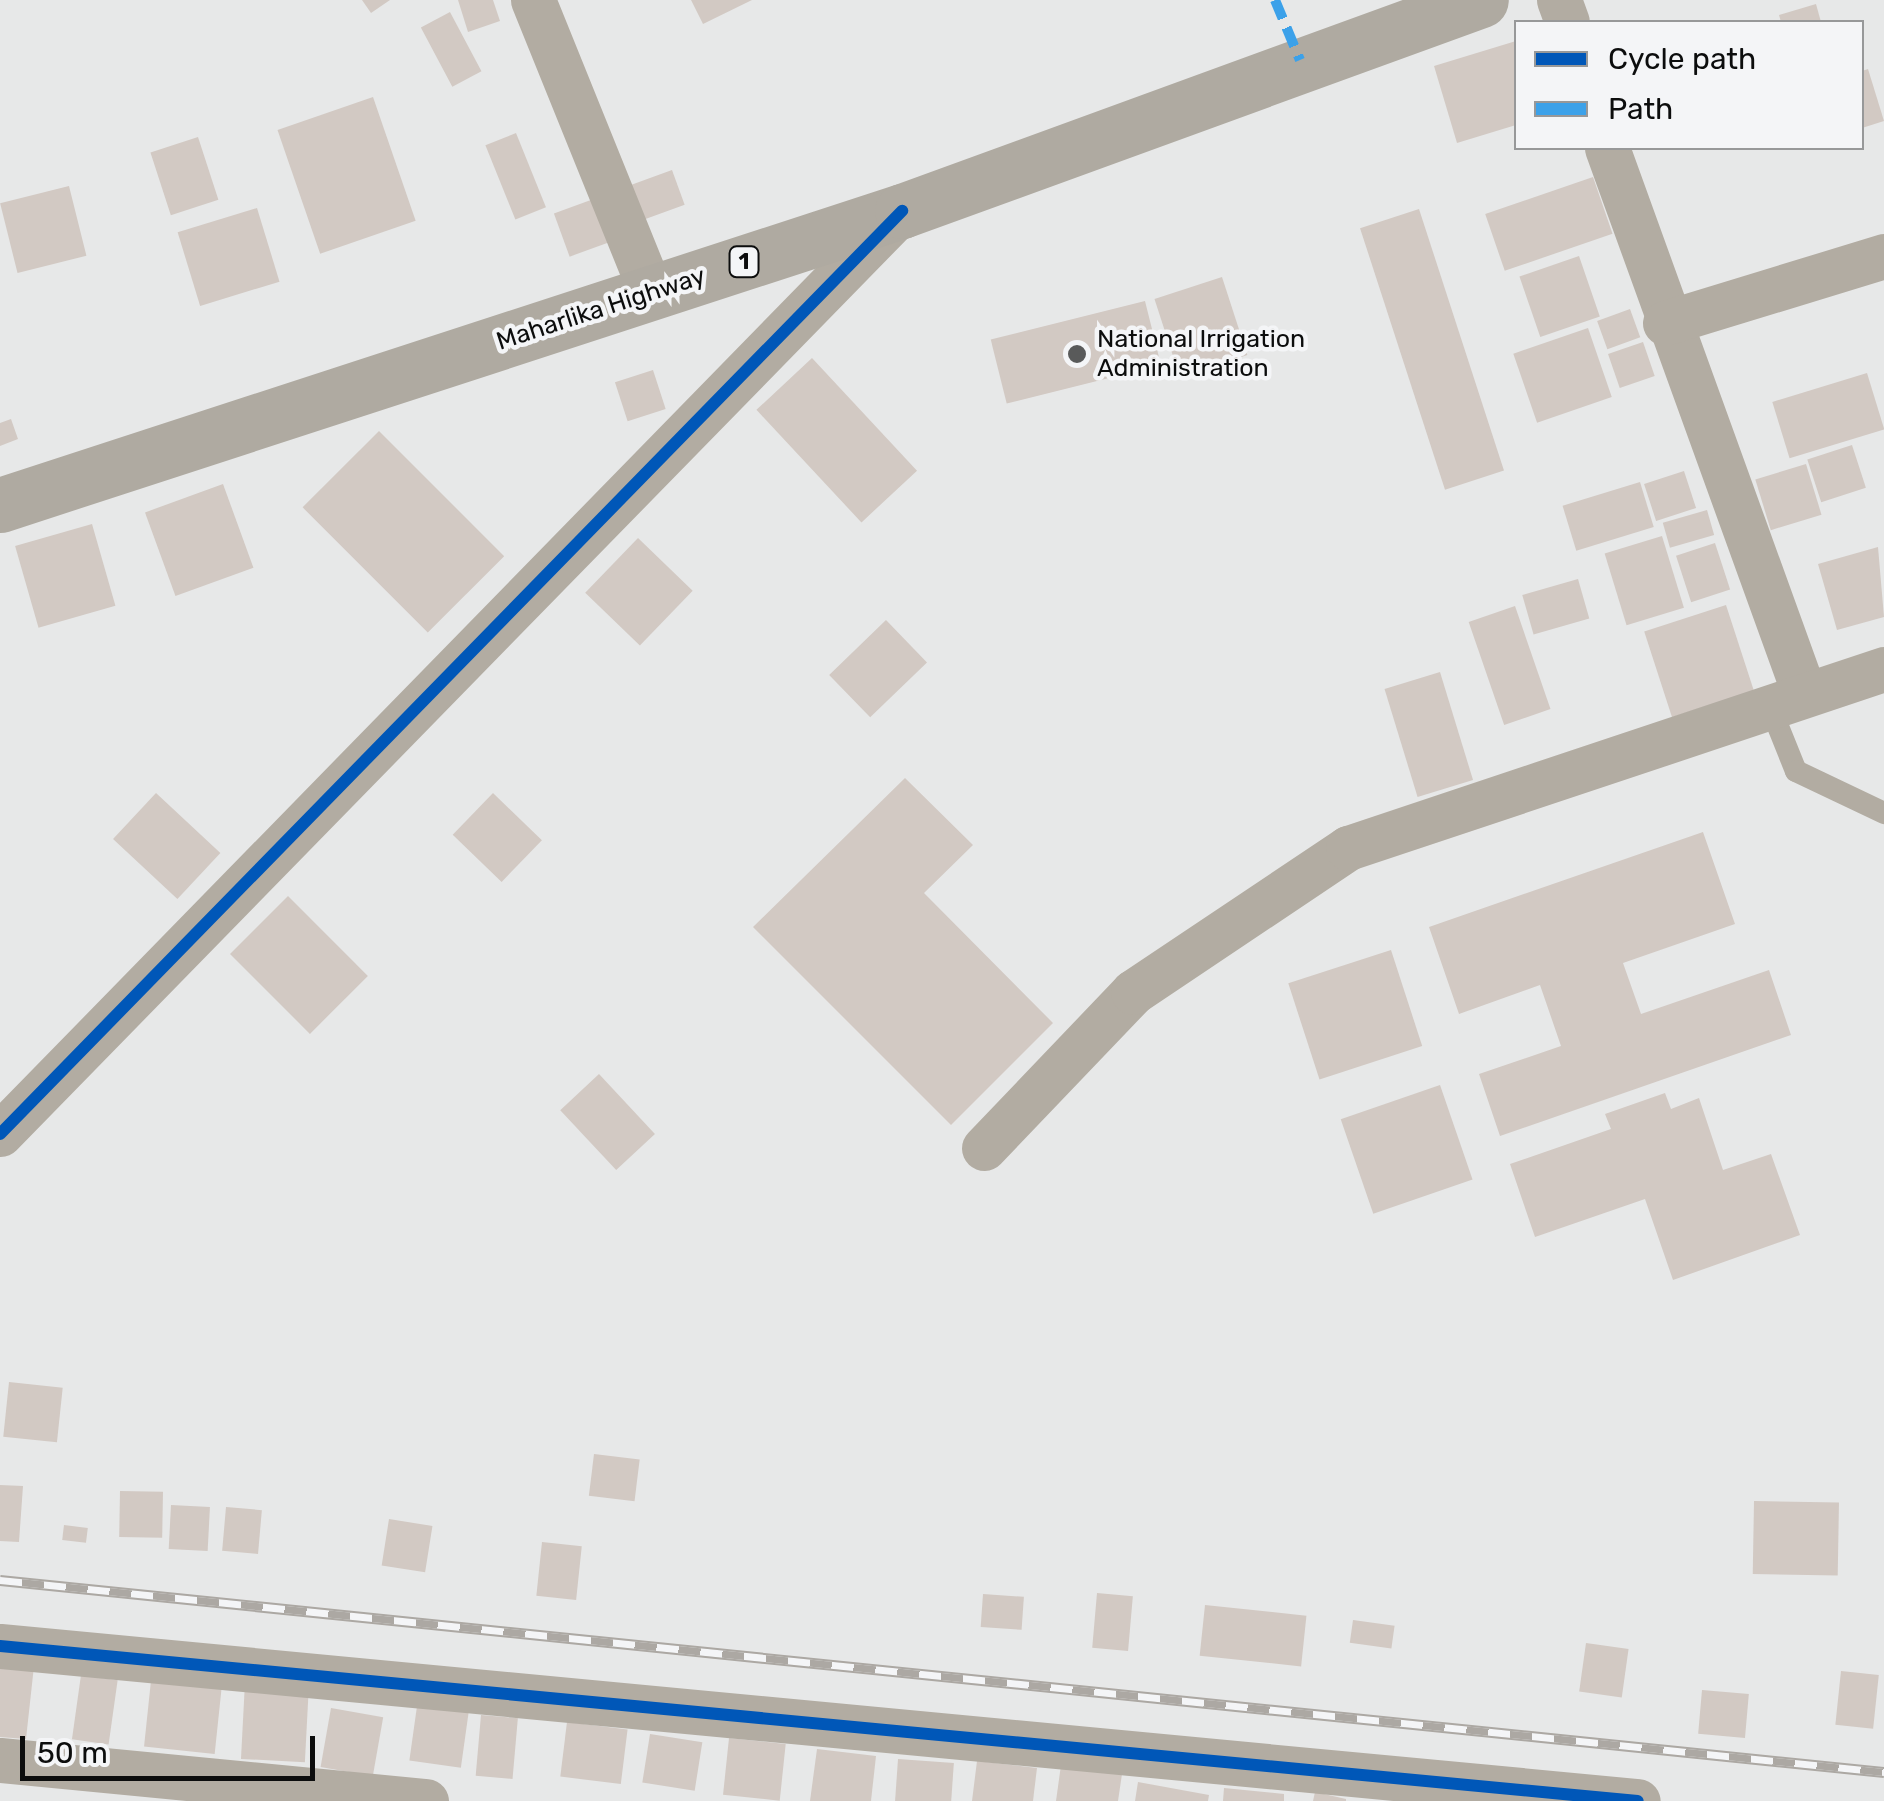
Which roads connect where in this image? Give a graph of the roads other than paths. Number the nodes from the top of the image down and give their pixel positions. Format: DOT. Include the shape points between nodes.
graph roads {
  1 [pos="532,0"];
  2 [pos="1481,0"];
  3 [pos="1609,150"];
  4 [pos="902,211"];
  5 [pos="1884,256"];
  6 [pos="651,292"];
  7 [pos="1665,323"];
  8 [pos="0,504"];
  9 [pos="1884,669"];
  10 [pos="1786,697"];
  11 [pos="1884,813"];
  12 [pos="0,1134"];
  13 [pos="984,1148"];
  14 [pos="0,1646"];
  15 [pos="0,1760"];
  16 [pos="109,1783"];
  17 [pos="247,1789"];
  18 [pos="1477,1794"];
  19 [pos="404,1800"];
  20 [pos="1638,1801"];
  1 -- 6 [label="street"];
  2 -- 4 [label="highway, Maharlika Highway / 1"];
  3 -- 7 [label="street"];
  4 -- 6 [label="highway, Maharlika Highway / 1"];
  4 -- 12 [label="street"];
  5 -- 7 [label="street"];
  6 -- 8 [label="highway, Maharlika Highway / 1"];
  7 -- 10 [label="street"];
  9 -- 10 [label="street"];
  10 -- 11 [label="lane" via="1796,770"];
  10 -- 13 [label="street" via="1348,848 1134,992"];
  14 -- 18 [label="street"];
  15 -- 16 [label="street"];
  16 -- 17 [label="street"];
  17 -- 19 [label="street"];
  18 -- 20 [label="street"];
}
